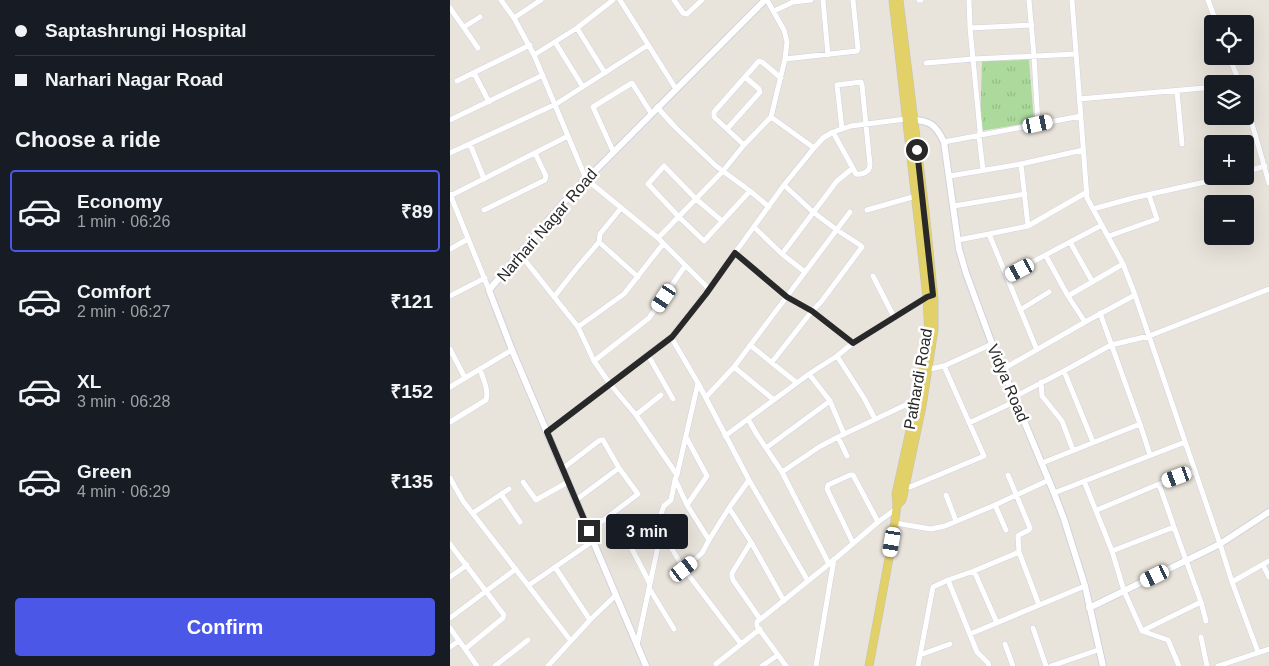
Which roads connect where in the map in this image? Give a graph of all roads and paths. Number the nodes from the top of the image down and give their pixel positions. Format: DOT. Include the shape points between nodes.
graph roads {
  1 [pos="502,0"];
  2 [pos="541,0"];
  3 [pos="613,0"];
  4 [pos="620,0"];
  5 [pos="674,0"];
  6 [pos="702,0"];
  7 [pos="811,0"];
  8 [pos="823,0"];
  9 [pos="853,0"];
  10 [pos="893,0"];
  11 [pos="899,0"];
  12 [pos="969,0"];
  13 [pos="1029,0"];
  14 [pos="1072,0"];
  15 [pos="1208,0"];
  16 [pos="763,1"];
  17 [pos="450,8"];
  18 [pos="774,11"];
  19 [pos="1214,15"];
  20 [pos="480,16"];
  21 [pos="514,18"];
  22 [pos="1032,25"];
  23 [pos="464,27"];
  24 [pos="577,28"];
  25 [pos="970,28"];
  26 [pos="555,42"];
  27 [pos="648,44"];
  28 [pos="530,45"];
  29 [pos="478,48"];
  30 [pos="1076,54"];
  31 [pos="534,55"];
  32 [pos="828,55"];
  33 [pos="1034,56"];
  34 [pos="785,59"];
  35 [pos="974,59"];
  36 [pos="926,63"];
  37 [pos="605,72"];
  38 [pos="474,73"];
  39 [pos="543,75"];
  40 [pos="745,77"];
  41 [pos="781,78"];
  42 [pos="457,81"];
  43 [pos="583,87"];
  44 [pos="1204,88"];
  45 [pos="676,89"];
  46 [pos="1178,91"];
  47 [pos="1079,99"];
  48 [pos="489,102"];
  49 [pos="556,104"];
  50 [pos="654,110"];
  51 [pos="1080,116"];
  52 [pos="771,117"];
  53 [pos="450,120"];
  54 [pos="910,120"];
  55 [pos="866,124"];
  56 [pos="1038,124"];
  57 [pos="1253,125"];
  58 [pos="727,129"];
  59 [pos="842,129"];
  60 [pos="833,132"];
  61 [pos="568,136"];
  62 [pos="979,136"];
  63 [pos="944,142"];
  64 [pos="470,144"];
  65 [pos="1182,144"];
  66 [pos="744,145"];
  67 [pos="814,148"];
  68 [pos="1083,150"];
  69 [pos="613,151"];
  70 [pos="450,153"];
  71 [pos="535,153"];
  72 [pos="1021,164"];
  73 [pos="1265,166"];
  74 [pos="853,168"];
  75 [pos="1254,169"];
  76 [pos="983,170"];
  77 [pos="723,171"];
  78 [pos="950,176"];
  79 [pos="484,179"];
  80 [pos="586,179"];
  81 [pos="1204,183"];
  82 [pos="1269,183"];
  83 [pos="784,185"];
  84 [pos="750,191"];
  85 [pos="1087,192"];
  86 [pos="1025,194"];
  87 [pos="450,195"];
  88 [pos="1148,195"];
  89 [pos="916,196"];
  90 [pos="696,199"];
  91 [pos="954,206"];
  92 [pos="769,207"];
  93 [pos="621,208"];
  94 [pos="1093,209"];
  95 [pos="484,210"];
  96 [pos="867,210"];
  97 [pos="813,212"];
  98 [pos="850,212"];
  99 [pos="678,216"];
  100 [pos="722,221"];
  101 [pos="1102,225"];
  102 [pos="1028,226"];
  103 [pos="754,227"];
  104 [pos="837,230"];
  105 [pos="989,234"];
  106 [pos="1109,236"];
  107 [pos="658,238"];
  108 [pos="468,239"];
  109 [pos="958,240"];
  110 [pos="599,242"];
  111 [pos="1070,242"];
  112 [pos="663,244"];
  113 [pos="450,249"];
  114 [pos="735,253"];
  115 [pos="520,254"];
  116 [pos="782,254"];
  117 [pos="1046,256"];
  118 [pos="1123,264"];
  119 [pos="685,266"];
  120 [pos="805,272"];
  121 [pos="873,276"];
  122 [pos="1006,276"];
  123 [pos="638,277"];
  124 [pos="484,278"];
  125 [pos="1092,281"];
  126 [pos="709,289"];
  127 [pos="1269,289"];
  128 [pos="489,290"];
  129 [pos="1048,292"];
  130 [pos="450,296"];
  131 [pos="930,296"];
  132 [pos="1068,296"];
  133 [pos="1135,296"];
  134 [pos="554,297"];
  135 [pos="787,297"];
  136 [pos="1020,310"];
  137 [pos="812,311"];
  138 [pos="1100,313"];
  139 [pos="894,317"];
  140 [pos="1085,322"];
  141 [pos="578,327"];
  142 [pos="1149,336"];
  143 [pos="672,337"];
  144 [pos="853,343"];
  145 [pos="992,344"];
  146 [pos="750,345"];
  147 [pos="1111,345"];
  148 [pos="512,350"];
  149 [pos="1037,350"];
  150 [pos="451,353"];
  151 [pos="648,355"];
  152 [pos="837,356"];
  153 [pos="594,361"];
  154 [pos="772,362"];
  155 [pos="944,366"];
  156 [pos="734,367"];
  157 [pos="480,369"];
  158 [pos="1003,369"];
  159 [pos="926,370"];
  160 [pos="1064,371"];
  161 [pos="809,374"];
  162 [pos="465,378"];
  163 [pos="698,382"];
  164 [pos="1041,382"];
  165 [pos="797,383"];
  166 [pos="610,384"];
  167 [pos="450,387"];
  168 [pos="661,395"];
  169 [pos="706,397"];
  170 [pos="673,398"];
  171 [pos="920,399"];
  172 [pos="1015,399"];
  173 [pos="774,400"];
  174 [pos="830,401"];
  175 [pos="636,415"];
  176 [pos="748,419"];
  177 [pos="875,420"];
  178 [pos="450,422"];
  179 [pos="969,423"];
  180 [pos="1140,424"];
  181 [pos="547,432"];
  182 [pos="844,434"];
  183 [pos="686,436"];
  184 [pos="725,436"];
  185 [pos="838,437"];
  186 [pos="1093,442"];
  187 [pos="1185,442"];
  188 [pos="766,448"];
  189 [pos="1073,450"];
  190 [pos="1150,455"];
  191 [pos="847,456"];
  192 [pos="1042,463"];
  193 [pos="619,468"];
  194 [pos="562,469"];
  195 [pos="1195,471"];
  196 [pos="782,472"];
  197 [pos="1008,475"];
  198 [pos="676,477"];
  199 [pos="450,478"];
  200 [pos="749,480"];
  201 [pos="1049,480"];
  202 [pos="1084,480"];
  203 [pos="523,482"];
  204 [pos="568,482"];
  205 [pos="1159,484"];
  206 [pos="902,486"];
  207 [pos="509,489"];
  208 [pos="1054,493"];
  209 [pos="501,494"];
  210 [pos="946,495"];
  211 [pos="1016,495"];
  212 [pos="576,500"];
  213 [pos="687,505"];
  214 [pos="995,505"];
  215 [pos="896,507"];
  216 [pos="730,508"];
  217 [pos="1097,510"];
  218 [pos="1269,512"];
  219 [pos="473,513"];
  220 [pos="956,521"];
  221 [pos="520,522"];
  222 [pos="878,522"];
  223 [pos="895,523"];
  224 [pos="657,524"];
  225 [pos="1174,527"];
  226 [pos="1006,530"];
  227 [pos="589,531"];
  228 [pos="661,532"];
  229 [pos="709,540"];
  230 [pos="593,541"];
  231 [pos="751,542"];
  232 [pos="854,543"];
  233 [pos="450,544"];
  234 [pos="1220,544"];
  235 [pos="1112,551"];
  236 [pos="1019,552"];
  237 [pos="834,559"];
  238 [pos="1186,560"];
  239 [pos="1269,562"];
  240 [pos="829,564"];
  241 [pos="467,565"];
  242 [pos="1263,565"];
  243 [pos="555,568"];
  244 [pos="516,569"];
  245 [pos="684,569"];
  246 [pos="974,571"];
  247 [pos="450,577"];
  248 [pos="1269,577"];
  249 [pos="948,580"];
  250 [pos="808,582"];
  251 [pos="1232,582"];
  252 [pos="529,585"];
  253 [pos="649,586"];
  254 [pos="1084,586"];
  255 [pos="486,591"];
  256 [pos="1124,591"];
  257 [pos="616,595"];
  258 [pos="784,601"];
  259 [pos="1202,602"];
  260 [pos="1039,605"];
  261 [pos="1089,608"];
  262 [pos="450,618"];
  263 [pos="760,619"];
  264 [pos="590,620"];
  265 [pos="1206,621"];
  266 [pos="997,623"];
  267 [pos="450,628"];
  268 [pos="674,628"];
  269 [pos="1033,628"];
  270 [pos="760,629"];
  271 [pos="1142,630"];
  272 [pos="970,634"];
  273 [pos="1201,637"];
  274 [pos="528,640"];
  275 [pos="459,641"];
  276 [pos="571,641"];
  277 [pos="741,644"];
  278 [pos="950,644"];
  279 [pos="1005,644"];
  280 [pos="637,645"];
  281 [pos="450,647"];
  282 [pos="1269,648"];
  283 [pos="465,649"];
  284 [pos="1098,650"];
  285 [pos="1258,652"];
  286 [pos="778,654"];
  287 [pos="920,655"];
  288 [pos="716,664"];
  289 [pos="477,666"];
  290 [pos="495,666"];
  291 [pos="548,666"];
  292 [pos="646,666"];
  293 [pos="762,666"];
  294 [pos="786,666"];
  295 [pos="816,666"];
  296 [pos="869,666"];
  297 [pos="918,666"];
  298 [pos="989,666"];
  299 [pos="1013,666"];
  300 [pos="1046,666"];
  301 [pos="1051,666"];
  302 [pos="1103,666"];
  303 [pos="1179,666"];
  304 [pos="1208,666"];
  305 [pos="1218,666"];
  1 -- 21 [label="street"];
  2 -- 21 [label="street"];
  3 -- 24 [label="street"];
  4 -- 27 [label="street"];
  5 -- 6 [label="street" via="687,14"];
  7 -- 18 [label="street" via="793,2"];
  8 -- 32 [label="street"];
  9 -- 32 [label="street" via="858,50"];
  10 -- 54 [label="main road, Pathardi Road"];
  11 -- 54 [label="main road"];
  12 -- 25 [label="street"];
  13 -- 22 [label="street"];
  14 -- 30 [label="street"];
  15 -- 19 [label="street"];
  16 -- 18 [label="street"];
  16 -- 45 [label="street, Narhari Nagar Road"];
  17 -- 23 [label="street"];
  18 -- 34 [label="street" via="786,36"];
  20 -- 23 [label="street"];
  21 -- 28 [label="street"];
  22 -- 25 [label="street"];
  22 -- 33 [label="street"];
  23 -- 29 [label="street"];
  24 -- 26 [label="street"];
  24 -- 37 [label="street"];
  25 -- 35 [label="street"];
  26 -- 31 [label="street"];
  26 -- 43 [label="street"];
  27 -- 37 [label="street"];
  27 -- 45 [label="street"];
  28 -- 31 [label="street"];
  28 -- 38 [label="street"];
  30 -- 33 [label="street"];
  30 -- 47 [label="street"];
  31 -- 39 [label="street"];
  32 -- 34 [label="street"];
  33 -- 35 [label="street"];
  33 -- 56 [label="street"];
  34 -- 41 [label="street"];
  35 -- 36 [label="street"];
  35 -- 62 [label="street"];
  37 -- 43 [label="street"];
  38 -- 42 [label="street"];
  38 -- 48 [label="street"];
  39 -- 48 [label="street"];
  39 -- 49 [label="street"];
  40 -- 41 [label="street" via="760,61"];
  40 -- 58 [label="street" via="714,112 714,117"];
  40 -- 58 [label="street" via="760,92"];
  41 -- 52 [label="street"];
  43 -- 49 [label="street"];
  44 -- 46 [label="street"];
  45 -- 50 [label="street, Narhari Nagar Road"];
  46 -- 47 [label="street"];
  46 -- 65 [label="street"];
  47 -- 51 [label="street"];
  48 -- 53 [label="street"];
  49 -- 61 [label="street"];
  49 -- 64 [label="street"];
  50 -- 69 [label="street, Narhari Nagar Road"];
  50 -- 69 [label="street" via="632,83 592,108"];
  50 -- 77 [label="street"];
  51 -- 56 [label="street"];
  51 -- 68 [label="street"];
  52 -- 66 [label="street"];
  52 -- 67 [label="street"];
  54 -- 55 [label="street"];
  54 -- 63 [label="street, Vidya Road" via="933,125"];
  54 -- 89 [label="main road, Pathardi Road"];
  54 -- 131 [label="main road" via="925,211"];
  55 -- 59 [label="street"];
  55 -- 59 [label="street" via="862,83 838,85"];
  55 -- 74 [label="street" via="870,168 858,174"];
  56 -- 62 [label="street"];
  57 -- 73 [label="street"];
  58 -- 66 [label="street"];
  59 -- 60 [label="street"];
  60 -- 67 [label="street"];
  60 -- 74 [label="street"];
  61 -- 71 [label="street"];
  61 -- 80 [label="street"];
  62 -- 63 [label="street"];
  62 -- 76 [label="street"];
  63 -- 78 [label="street, Vidya Road"];
  64 -- 70 [label="street"];
  64 -- 79 [label="street"];
  66 -- 77 [label="street"];
  67 -- 83 [label="street"];
  68 -- 72 [label="street"];
  68 -- 85 [label="street"];
  69 -- 80 [label="street, Narhari Nagar Road"];
  71 -- 79 [label="street"];
  71 -- 95 [label="street" via="546,180"];
  72 -- 76 [label="street"];
  72 -- 86 [label="street"];
  73 -- 75 [label="street"];
  73 -- 82 [label="street"];
  74 -- 97 [label="street" via="836,181"];
  76 -- 78 [label="street"];
  77 -- 84 [label="street"];
  77 -- 90 [label="street"];
  78 -- 91 [label="street, Vidya Road"];
  79 -- 87 [label="street"];
  80 -- 93 [label="street"];
  80 -- 115 [label="street, Narhari Nagar Road"];
  81 -- 88 [label="street"];
  83 -- 92 [label="street"];
  83 -- 97 [label="street"];
  84 -- 92 [label="street"];
  84 -- 100 [label="street"];
  85 -- 94 [label="street"];
  85 -- 102 [label="street"];
  86 -- 91 [label="street"];
  86 -- 102 [label="street"];
  87 -- 108 [label="street"];
  88 -- 94 [label="street"];
  88 -- 106 [label="street" via="1157,219"];
  89 -- 96 [label="street"];
  89 -- 131 [label="main road, Pathardi Road"];
  90 -- 99 [label="street"];
  90 -- 99 [label="street" via="664,166 648,184"];
  90 -- 100 [label="street"];
  91 -- 109 [label="street, Vidya Road"];
  92 -- 103 [label="street"];
  93 -- 107 [label="street"];
  93 -- 110 [label="street" via="600,234"];
  94 -- 101 [label="street"];
  97 -- 104 [label="street"];
  97 -- 116 [label="street"];
  98 -- 104 [label="street"];
  99 -- 100 [label="street" via="704,241"];
  99 -- 107 [label="street"];
  101 -- 106 [label="street"];
  101 -- 111 [label="street"];
  102 -- 105 [label="street"];
  103 -- 114 [label="street"];
  103 -- 116 [label="street"];
  104 -- 120 [label="street"];
  104 -- 137 [label="street" via="862,249"];
  105 -- 109 [label="street"];
  105 -- 122 [label="street"];
  106 -- 118 [label="street"];
  107 -- 112 [label="street"];
  108 -- 113 [label="street"];
  108 -- 124 [label="street"];
  109 -- 145 [label="street, Vidya Road" via="966,273"];
  110 -- 123 [label="street"];
  110 -- 134 [label="street"];
  111 -- 117 [label="street"];
  111 -- 125 [label="street"];
  112 -- 119 [label="street"];
  112 -- 123 [label="street"];
  114 -- 126 [label="street"];
  114 -- 135 [label="street"];
  115 -- 128 [label="street, Narhari Nagar Road"];
  115 -- 134 [label="street"];
  116 -- 120 [label="street"];
  117 -- 122 [label="street"];
  117 -- 132 [label="street"];
  118 -- 125 [label="street"];
  118 -- 133 [label="street"];
  119 -- 126 [label="street"];
  119 -- 153 [label="street" via="649,318"];
  120 -- 135 [label="street"];
  121 -- 139 [label="street"];
  122 -- 136 [label="street"];
  123 -- 141 [label="street" via="620,298"];
  124 -- 128 [label="street"];
  124 -- 130 [label="street"];
  125 -- 132 [label="street"];
  126 -- 143 [label="street"];
  127 -- 142 [label="street"];
  128 -- 148 [label="street, Narhari Nagar Road"];
  129 -- 136 [label="street"];
  131 -- 139 [label="street"];
  131 -- 159 [label="main road, Pathardi Road"];
  132 -- 140 [label="street"];
  133 -- 138 [label="street"];
  133 -- 142 [label="street"];
  134 -- 141 [label="street"];
  135 -- 137 [label="street"];
  135 -- 146 [label="street"];
  136 -- 149 [label="street"];
  137 -- 144 [label="street"];
  137 -- 154 [label="street"];
  138 -- 140 [label="street"];
  138 -- 147 [label="street"];
  139 -- 144 [label="street"];
  140 -- 149 [label="street"];
  141 -- 153 [label="street"];
  142 -- 147 [label="street"];
  142 -- 187 [label="street"];
  143 -- 151 [label="street"];
  143 -- 163 [label="street"];
  144 -- 152 [label="street"];
  145 -- 155 [label="street"];
  145 -- 158 [label="street, Vidya Road"];
  146 -- 154 [label="street"];
  146 -- 156 [label="street"];
  147 -- 160 [label="street"];
  147 -- 180 [label="street"];
  148 -- 157 [label="street"];
  148 -- 181 [label="street, Narhari Nagar Road"];
  149 -- 158 [label="street"];
  150 -- 162 [label="street"];
  151 -- 166 [label="street"];
  151 -- 170 [label="street"];
  152 -- 161 [label="street"];
  152 -- 177 [label="street"];
  153 -- 166 [label="street"];
  154 -- 165 [label="street"];
  155 -- 159 [label="street"];
  155 -- 179 [label="street"];
  156 -- 169 [label="street"];
  156 -- 173 [label="street"];
  157 -- 162 [label="street"];
  157 -- 178 [label="street" via="487,389 486,400"];
  158 -- 172 [label="street, Vidya Road"];
  159 -- 171 [label="main road, Pathardi Road"];
  160 -- 164 [label="street"];
  160 -- 186 [label="street"];
  161 -- 165 [label="street"];
  161 -- 174 [label="street"];
  162 -- 167 [label="street"];
  163 -- 169 [label="street"];
  163 -- 183 [label="street"];
  164 -- 172 [label="street"];
  164 -- 189 [label="street" via="1042,396 1062,421"];
  165 -- 173 [label="street"];
  166 -- 175 [label="street"];
  166 -- 181 [label="street"];
  168 -- 175 [label="street"];
  169 -- 184 [label="street"];
  171 -- 177 [label="street"];
  171 -- 206 [label="main road, Pathardi Road"];
  172 -- 179 [label="street"];
  172 -- 192 [label="street, Vidya Road"];
  173 -- 176 [label="street"];
  174 -- 182 [label="street"];
  174 -- 188 [label="street"];
  175 -- 198 [label="street"];
  176 -- 184 [label="street"];
  176 -- 188 [label="street"];
  177 -- 182 [label="street"];
  179 -- 206 [label="street" via="984,456 910,487"];
  180 -- 186 [label="street"];
  180 -- 190 [label="street"];
  181 -- 194 [label="street, Narhari Nagar Road"];
  182 -- 185 [label="street"];
  183 -- 198 [label="street"];
  183 -- 213 [label="street" via="707,476"];
  184 -- 200 [label="street"];
  185 -- 191 [label="street"];
  185 -- 196 [label="street"];
  186 -- 189 [label="street"];
  187 -- 190 [label="street"];
  187 -- 195 [label="street"];
  188 -- 196 [label="street"];
  189 -- 192 [label="street"];
  190 -- 202 [label="street"];
  192 -- 201 [label="street, Vidya Road"];
  193 -- 194 [label="street" via="602,440"];
  193 -- 212 [label="street"];
  193 -- 227 [label="street" via="638,494"];
  194 -- 204 [label="street, Narhari Nagar Road"];
  195 -- 205 [label="street"];
  195 -- 234 [label="street"];
  196 -- 240 [label="street"];
  197 -- 211 [label="street"];
  198 -- 213 [label="street"];
  198 -- 224 [label="street" via="671,500 664,506"];
  199 -- 219 [label="street"];
  200 -- 216 [label="street"];
  200 -- 250 [label="street"];
  201 -- 208 [label="street, Vidya Road"];
  201 -- 211 [label="street"];
  202 -- 208 [label="street"];
  202 -- 217 [label="street"];
  203 -- 204 [label="street" via="536,500"];
  204 -- 212 [label="street, Narhari Nagar Road"];
  205 -- 217 [label="street"];
  205 -- 225 [label="street"];
  206 -- 215 [label="main road, Pathardi Road" via="896,494"];
  207 -- 209 [label="street"];
  208 -- 254 [label="street, Vidya Road"];
  209 -- 219 [label="street"];
  209 -- 221 [label="street"];
  210 -- 220 [label="street"];
  211 -- 214 [label="street"];
  211 -- 236 [label="street" via="1030,528 1018,536"];
  212 -- 227 [label="street, Narhari Nagar Road"];
  213 -- 229 [label="street"];
  214 -- 220 [label="street"];
  214 -- 226 [label="street"];
  215 -- 222 [label="street"];
  215 -- 223 [label="main road, Pathardi Road"];
  216 -- 229 [label="street"];
  216 -- 231 [label="street"];
  217 -- 235 [label="street"];
  218 -- 234 [label="street"];
  219 -- 244 [label="street"];
  220 -- 223 [label="street" via="931,530"];
  222 -- 232 [label="street"];
  222 -- 232 [label="street" via="853,475 828,485 827,489"];
  223 -- 296 [label="main road, Pathardi Road"];
  224 -- 228 [label="street"];
  224 -- 253 [label="street" via="630,543"];
  225 -- 235 [label="street"];
  225 -- 238 [label="street"];
  227 -- 230 [label="street, Narhari Nagar Road"];
  228 -- 245 [label="street"];
  228 -- 253 [label="street"];
  229 -- 245 [label="street" via="699,556"];
  230 -- 243 [label="street"];
  230 -- 257 [label="street, Narhari Nagar Road"];
  231 -- 258 [label="street"];
  231 -- 263 [label="street" via="732,577"];
  232 -- 237 [label="street"];
  233 -- 241 [label="street"];
  234 -- 238 [label="street"];
  234 -- 251 [label="street"];
  235 -- 256 [label="street"];
  236 -- 246 [label="street"];
  236 -- 260 [label="street"];
  237 -- 240 [label="street"];
  237 -- 295 [label="street"];
  238 -- 256 [label="street"];
  238 -- 259 [label="street"];
  239 -- 242 [label="street"];
  240 -- 250 [label="street"];
  241 -- 247 [label="street"];
  241 -- 255 [label="street"];
  242 -- 248 [label="street"];
  242 -- 251 [label="street"];
  243 -- 252 [label="street"];
  243 -- 264 [label="street"];
  244 -- 252 [label="street"];
  244 -- 255 [label="street"];
  245 -- 277 [label="street"];
  246 -- 249 [label="street"];
  246 -- 266 [label="street"];
  249 -- 272 [label="street"];
  249 -- 287 [label="street" via="932,587"];
  250 -- 258 [label="street"];
  251 -- 285 [label="street"];
  252 -- 276 [label="street"];
  253 -- 268 [label="street"];
  253 -- 280 [label="street"];
  254 -- 260 [label="street"];
  254 -- 261 [label="street, Vidya Road"];
  255 -- 262 [label="street"];
  255 -- 283 [label="street" via="504,617"];
  256 -- 261 [label="street"];
  256 -- 271 [label="street"];
  257 -- 264 [label="street"];
  257 -- 280 [label="street, Narhari Nagar Road"];
  258 -- 263 [label="street"];
  259 -- 265 [label="street"];
  259 -- 271 [label="street"];
  260 -- 266 [label="street"];
  261 -- 284 [label="street, Vidya Road"];
  263 -- 270 [label="street" via="757,625"];
  264 -- 276 [label="street"];
  266 -- 272 [label="street"];
  267 -- 275 [label="street"];
  269 -- 300 [label="street"];
  270 -- 277 [label="street"];
  270 -- 286 [label="street"];
  271 -- 303 [label="street" via="1168,640"];
  272 -- 298 [label="street" via="977,652"];
  273 -- 304 [label="street"];
  274 -- 290 [label="street"];
  275 -- 281 [label="street"];
  275 -- 283 [label="street"];
  276 -- 291 [label="street"];
  277 -- 288 [label="street"];
  278 -- 287 [label="street"];
  279 -- 299 [label="street"];
  280 -- 292 [label="street, Narhari Nagar Road"];
  282 -- 285 [label="street"];
  283 -- 289 [label="street"];
  284 -- 301 [label="street"];
  284 -- 302 [label="street, Vidya Road"];
  285 -- 305 [label="street"];
  286 -- 293 [label="street"];
  286 -- 294 [label="street"];
  287 -- 297 [label="street"];
}
